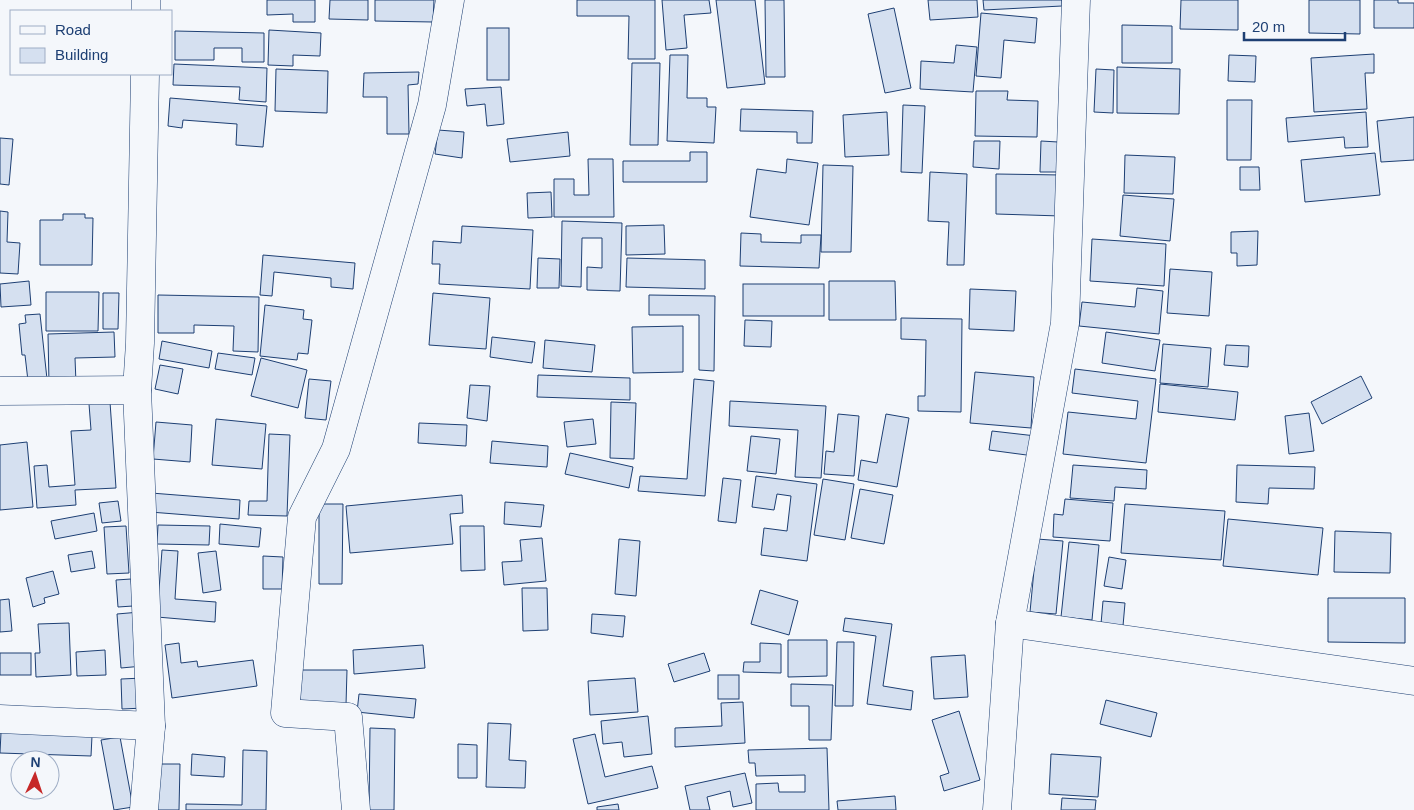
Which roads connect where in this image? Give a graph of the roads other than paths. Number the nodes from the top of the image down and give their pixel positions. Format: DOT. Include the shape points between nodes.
graph roads {
  1 [pos="450,0"];
  2 [pos="1076,0"];
  3 [pos="145,75"];
  4 [pos="137,390"];
  5 [pos="0,391"];
  6 [pos="1010,623"];
  7 [pos="1414,680"];
  8 [pos="0,719"];
  9 [pos="152,726"];
  10 [pos="144,810"];
  11 [pos="356,810"];
  12 [pos="997,810"];
  1 -- 11 [label="street" via="432,105 336,449 302,517 285,713 348,717"];
  2 -- 6 [label="street" via="1065,323"];
  3 -- 4 [label="street"];
  4 -- 5 [label="street"];
  4 -- 9 [label="street"];
  6 -- 7 [label="street"];
  6 -- 12 [label="street"];
  8 -- 9 [label="street"];
  9 -- 10 [label="street"];
}
